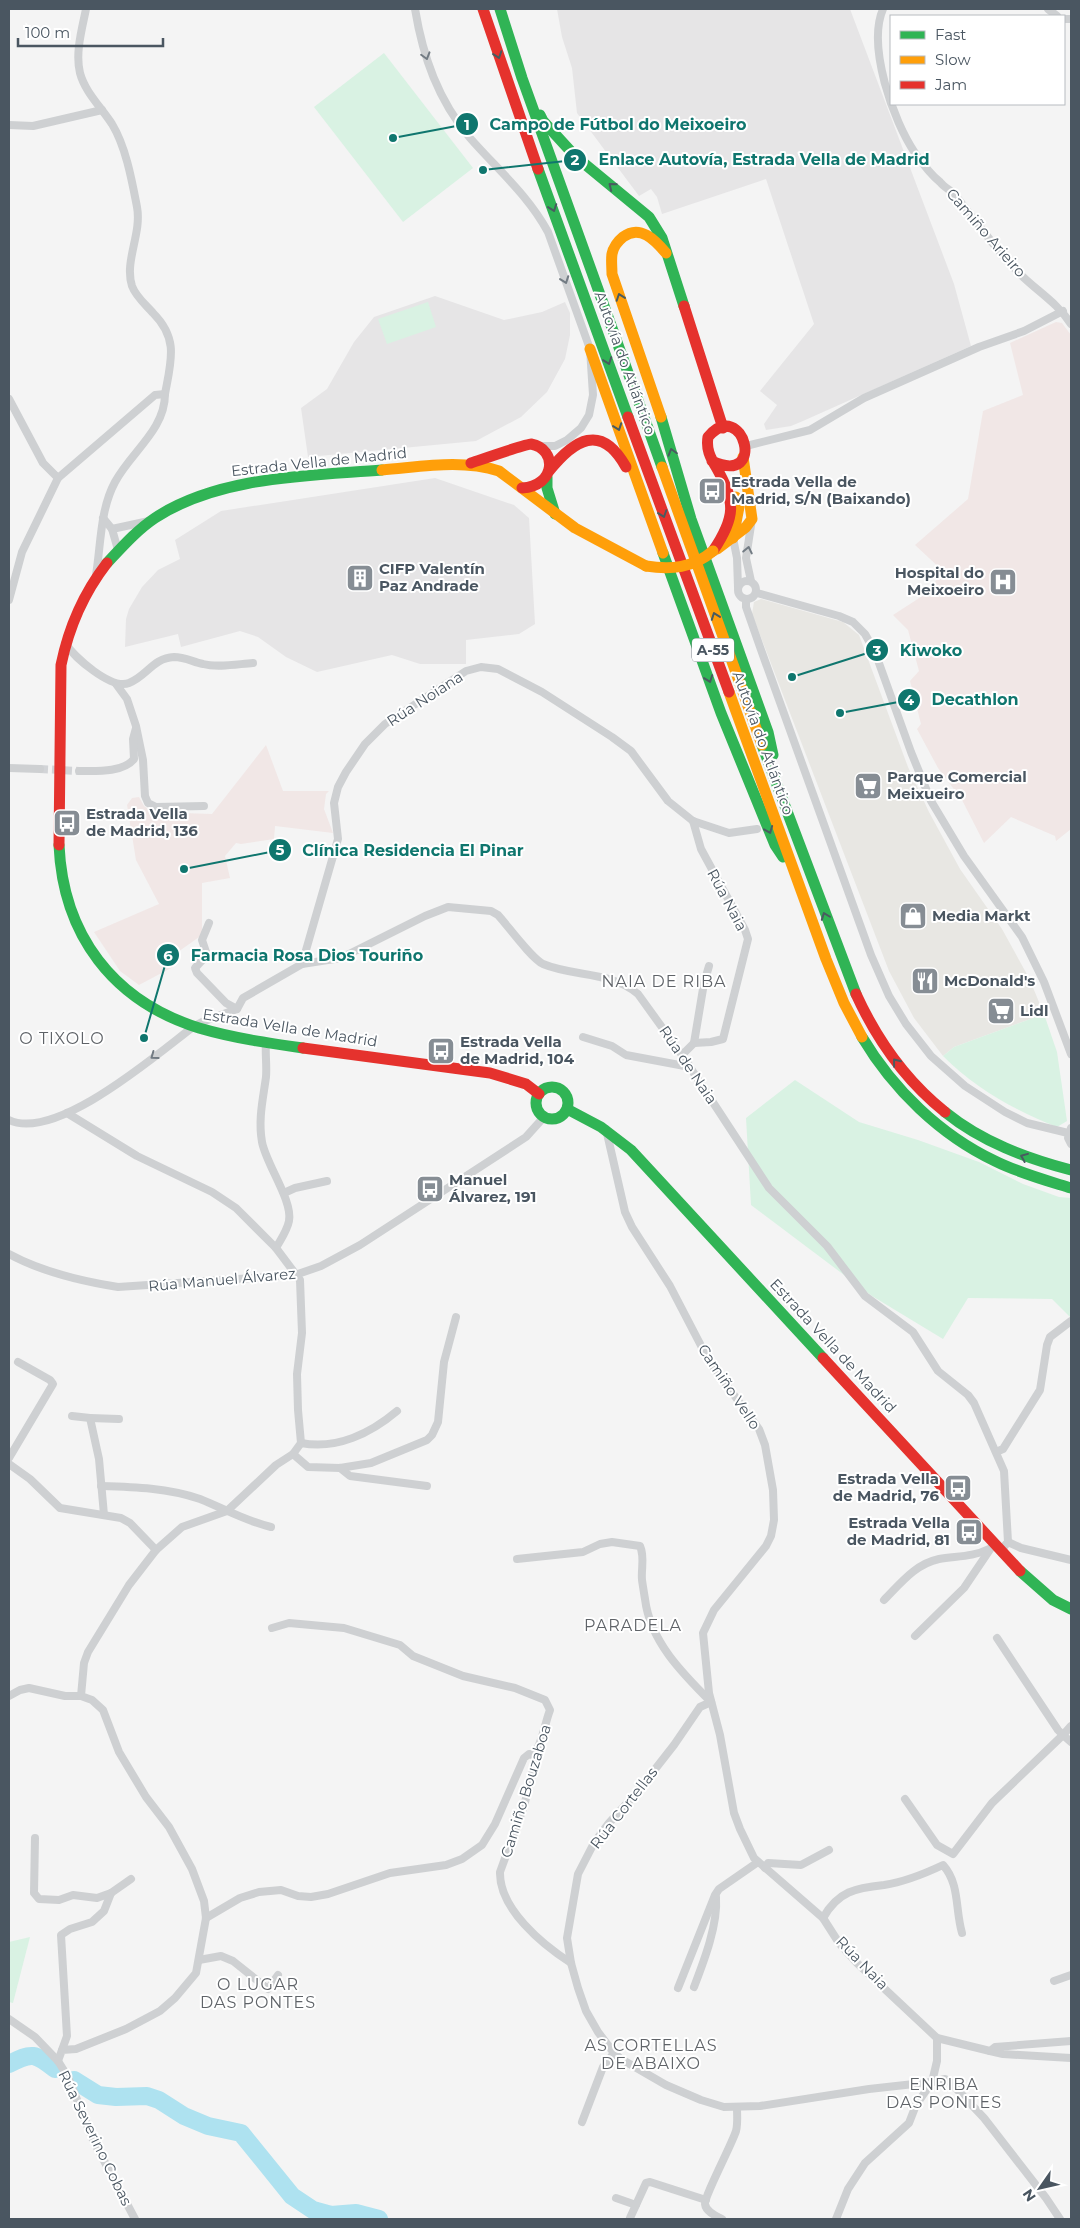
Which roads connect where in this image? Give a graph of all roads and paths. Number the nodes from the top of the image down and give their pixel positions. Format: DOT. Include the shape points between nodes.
graph roads {
  1 [pos="86,9"];
  2 [pos="415,9"];
  3 [pos="483,9"];
  4 [pos="500,9"];
  5 [pos="883,9"];
  6 [pos="522,78"];
  7 [pos="890,98"];
  8 [pos="893,105"];
  9 [pos="102,110"];
  10 [pos="9,125"];
  11 [pos="666,253"];
  12 [pos="1063,311"];
  13 [pos="1071,324"];
  14 [pos="590,349"];
  15 [pos="165,394"];
  16 [pos="9,399"];
  17 [pos="723,428"];
  18 [pos="535,445"];
  19 [pos="512,450"];
  20 [pos="744,452"];
  21 [pos="712,461"];
  22 [pos="467,464"];
  23 [pos="548,474"];
  24 [pos="58,478"];
  25 [pos="509,479"];
  26 [pos="727,486"];
  27 [pos="522,488"];
  28 [pos="644,498"];
  29 [pos="556,514"];
  30 [pos="103,518"];
  31 [pos="752,519"];
  32 [pos="150,521"];
  33 [pos="112,529"];
  34 [pos="733,538"];
  35 [pos="102,540"];
  36 [pos="713,551"];
  37 [pos="116,553"];
  38 [pos="96,577"];
  39 [pos="751,581"];
  40 [pos="738,587"];
  41 [pos="756,592"];
  42 [pos="746,599"];
  43 [pos="9,600"];
  44 [pos="65,642"];
  45 [pos="253,663"];
  46 [pos="116,684"];
  47 [pos="136,726"];
  48 [pos="9,768"];
  49 [pos="40,769"];
  50 [pos="79,771"];
  51 [pos="204,806"];
  52 [pos="787,814"];
  53 [pos="693,820"];
  54 [pos="757,829"];
  55 [pos="795,874"];
  56 [pos="209,923"];
  57 [pos="302,964"];
  58 [pos="709,966"];
  59 [pos="631,988"];
  60 [pos="237,1009"];
  61 [pos="194,1027"];
  62 [pos="583,1037"];
  63 [pos="266,1042"];
  64 [pos="694,1043"];
  65 [pos="1071,1054"];
  66 [pos="682,1055"];
  67 [pos="690,1067"];
  68 [pos="538,1094"];
  69 [pos="568,1109"];
  70 [pos="67,1113"];
  71 [pos="544,1116"];
  72 [pos="9,1120"];
  73 [pos="606,1129"];
  74 [pos="1070,1130"];
  75 [pos="1071,1144"];
  76 [pos="1071,1170"];
  77 [pos="326,1181"];
  78 [pos="1071,1188"];
  79 [pos="284,1193"];
  80 [pos="276,1248"];
  81 [pos="9,1254"];
  82 [pos="295,1275"];
  83 [pos="456,1317"];
  84 [pos="1071,1321"];
  85 [pos="18,1362"];
  86 [pos="397,1410"];
  87 [pos="72,1416"];
  88 [pos="90,1418"];
  89 [pos="119,1419"];
  90 [pos="301,1443"];
  91 [pos="996,1452"];
  92 [pos="293,1454"];
  93 [pos="9,1458"];
  94 [pos="9,1464"];
  95 [pos="340,1468"];
  96 [pos="101,1486"];
  97 [pos="427,1486"];
  98 [pos="228,1512"];
  99 [pos="104,1515"];
  100 [pos="271,1527"];
  101 [pos="999,1546"];
  102 [pos="156,1550"];
  103 [pos="517,1558"];
  104 [pos="1071,1560"];
  105 [pos="884,1600"];
  106 [pos="1071,1610"];
  107 [pos="272,1628"];
  108 [pos="914,1636"];
  109 [pos="997,1638"];
  110 [pos="9,1696"];
  111 [pos="81,1696"];
  112 [pos="711,1702"];
  113 [pos="1071,1726"];
  114 [pos="1063,1735"];
  115 [pos="1071,1742"];
  116 [pos="534,1755"];
  117 [pos="905,1799"];
  118 [pos="36,1838"];
  119 [pos="830,1850"];
  120 [pos="952,1854"];
  121 [pos="758,1862"];
  122 [pos="943,1865"];
  123 [pos="765,1868"];
  124 [pos="131,1879"];
  125 [pos="111,1893"];
  126 [pos="716,1894"];
  127 [pos="206,1918"];
  128 [pos="823,1918"];
  129 [pos="962,1933"];
  130 [pos="199,1960"];
  131 [pos="570,1963"];
  132 [pos="278,1974"];
  133 [pos="1071,1975"];
  134 [pos="1054,1980"];
  135 [pos="694,1987"];
  136 [pos="678,1988"];
  137 [pos="9,2019"];
  138 [pos="937,2038"];
  139 [pos="1071,2041"];
  140 [pos="62,2050"];
  141 [pos="990,2051"];
  142 [pos="614,2053"];
  143 [pos="1071,2058"];
  144 [pos="58,2060"];
  145 [pos="932,2082"];
  146 [pos="738,2108"];
  147 [pos="582,2122"];
  148 [pos="616,2198"];
  149 [pos="706,2200"];
  150 [pos="636,2205"];
  151 [pos="630,2218"];
  152 [pos="135,2219"];
  153 [pos="722,2219"];
  154 [pos="836,2219"];
  155 [pos="1060,2219"];
  1 -- 9 [label="street" via="78,54 79,68"];
  2 -- 14 [label="street, one-way" via="420,39 439,91 471,138 525,196 548,232"];
  3 -- 55 [label="main road, Autovía do Atlántico / A-55, one-way"];
  4 -- 6 [label="main road, Autovía do Atlántico / A-55"];
  5 -- 7 [label="street, Camiño Arieiro" via="879,24 881,64"];
  11 -- 6 [label="main road, one-way" via="649,217 575,156 543,121"];
  52 -- 6 [label="main road, Autovía do Atlántico / A-55, one-way"];
  8 -- 12 [label="street, Camiño Arieiro" via="916,155 938,181 954,193 1018,273"];
  9 -- 10 [label="street" via="33,126"];
  9 -- 15 [label="street" via="120,144 138,210 131,263 132,284 139,298 165,326 172,344"];
  11 -- 17 [label="main road"];
  52 -- 11 [label="main road, one-way" via="768,732 691,519 667,436 612,274 612,254 616,243 632,232 642,232 654,239"];
  12 -- 13 [label="street, Camiño Arieiro"];
  12 -- 20 [label="street" via="1024,332 979,347 864,398 810,430"];
  14 -- 18 [label="street" via="593,395 590,415 567,440 555,446"];
  14 -- 28 [label="main road, one-way"];
  15 -- 24 [label="street" via="155,395"];
  15 -- 30 [label="street" via="161,419 115,482"];
  16 -- 24 [label="street" via="43,463"];
  17 -- 20 [label="main road" via="738,432 745,441"];
  17 -- 21 [label="main road" via="708,438 707,450"];
  18 -- 19 [label="main road, Estrada Vella de Madrid" via="523,445"];
  18 -- 23 [label="main road" via="548,458"];
  19 -- 22 [label="main road, Estrada Vella de Madrid"];
  19 -- 25 [label="main road" via="506,461"];
  20 -- 21 [label="main road" via="739,462 728,466"];
  20 -- 31 [label="main road"];
  21 -- 26 [label="main road, Estrada Vella de Madrid"];
  22 -- 25 [label="main road, Estrada Vella de Madrid" via="493,469"];
  22 -- 32 [label="main road, Estrada Vella de Madrid" via="245,483 206,492"];
  23 -- 27 [label="main road" via="536,487"];
  23 -- 28 [label="main road" via="567,449 586,440 599,440 622,457 632,481"];
  23 -- 29 [label="main road" via="546,488"];
  24 -- 43 [label="street" via="22,552"];
  25 -- 27 [label="main road, Estrada Vella de Madrid"];
  26 -- 34 [label="main road, Estrada Vella de Madrid" via="736,494 739,507"];
  26 -- 36 [label="main road, Estrada Vella de Madrid" via="732,504 726,530"];
  27 -- 29 [label="main road, Estrada Vella de Madrid"];
  28 -- 55 [label="main road, one-way" via="721,713 774,845"];
  29 -- 36 [label="main road, Estrada Vella de Madrid, bridge" via="575,528 646,566 674,569 691,566"];
  30 -- 33 [label="street"];
  30 -- 35 [label="street"];
  31 -- 34 [label="main road, Estrada Vella de Madrid"];
  39 -- 31 [label="street, one-way" via="746,558"];
  32 -- 33 [label="street, Estrada Vella de Madrid"];
  32 -- 37 [label="main road, Estrada Vella de Madrid"];
  33 -- 37 [label="street"];
  34 -- 36 [label="main road, Estrada Vella de Madrid"];
  34 -- 40 [label="street"];
  35 -- 37 [label="street"];
  35 -- 38 [label="street"];
  37 -- 38 [label="main road, Estrada Vella de Madrid"];
  38 -- 44 [label="main road, Estrada Vella de Madrid" via="80,600"];
  39 -- 40 [label="street" via="744,581"];
  39 -- 41 [label="street" via="757,588"];
  40 -- 42 [label="street" via="740,596"];
  41 -- 42 [label="street" via="752,598"];
  41 -- 65 [label="street" via="839,616 853,622 865,634 875,652 931,801 964,856 1022,937 1044,982"];
  42 -- 74 [label="street" via="757,640 871,955 897,1010 931,1056 965,1086 1027,1123"];
  44 -- 46 [label="street" via="97,673"];
  44 -- 61 [label="main road, Estrada Vella de Madrid" via="61,665 59,834 65,894 86,943 117,983 146,1005"];
  45 -- 46 [label="street" via="204,665 175,657 160,660 128,684"];
  46 -- 47 [label="street" via="127,698"];
  47 -- 50 [label="street" via="134,759 130,764 106,770"];
  47 -- 51 [label="street" via="148,803 156,807"];
  48 -- 49 [label="street"];
  76 -- 52 [label="main road, Autovía do Atlántico / A-55, one-way" via="1032,1160 962,1126 916,1086 895,1062 851,985"];
  53 -- 54 [label="street, Rúa Noiana" via="729,833"];
  53 -- 57 [label="street, Rúa Noiana" via="668,801 631,751 612,737 542,692 498,669 482,667 466,671 385,724 365,744 346,772 334,804 338,839"];
  53 -- 64 [label="street, Rúa Naia" via="701,849 748,939 723,1039"];
  55 -- 78 [label="main road, Autovía do Atlántico / A-55" via="834,981 856,1028 878,1062 910,1100 985,1157"];
  56 -- 60 [label="street" via="202,940 207,955 195,968 226,1003"];
  57 -- 59 [label="street, Rúa de Naia" via="341,958 425,916 448,907 459,907 491,911 498,915 541,963 599,976"];
  57 -- 60 [label="street, Rúa de Naia" via="243,998"];
  58 -- 64 [label="street"];
  59 -- 66 [label="street, Rúa de Naia"];
  59 -- 67 [label="street"];
  60 -- 61 [label="street, Rúa de Naia"];
  61 -- 63 [label="main road, Estrada Vella de Madrid"];
  61 -- 70 [label="street, Rúa de Naia, one-way" via="110,1090"];
  62 -- 67 [label="street" via="626,1054"];
  63 -- 68 [label="main road, Estrada Vella de Madrid" via="490,1073 526,1084"];
  63 -- 79 [label="street" via="266,1078 260,1118 262,1142 271,1170"];
  64 -- 66 [label="street"];
  66 -- 67 [label="street, Rúa de Naia"];
  67 -- 91 [label="street, Rúa de Naia" via="768,1188 827,1246 865,1296 913,1332 938,1371 968,1395"];
  68 -- 69 [label="main road" via="550,1087 560,1088 568,1100"];
  68 -- 71 [label="main road" via="537,1106"];
  69 -- 71 [label="main road" via="560,1118"];
  69 -- 73 [label="main road, Estrada Vella de Madrid"];
  70 -- 72 [label="street, Rúa de Naia" via="30,1124"];
  70 -- 80 [label="street" via="137,1156 212,1192 236,1208"];
  71 -- 82 [label="street, Rúa Manuel Álvarez" via="526,1137 360,1246"];
  73 -- 101 [label="main road, Estrada Vella de Madrid" via="642,1162"];
  73 -- 112 [label="street, Camiño Vello" via="625,1212 632,1228 670,1286 709,1362 759,1429 770,1468 774,1520 771,1536 714,1610 703,1634"];
  74 -- 75 [label="street" via="1068,1138"];
  77 -- 79 [label="street"];
  79 -- 80 [label="street" via="290,1218"];
  80 -- 82 [label="street"];
  81 -- 82 [label="street, Rúa Manuel Álvarez" via="48,1271 118,1287"];
  82 -- 90 [label="street" via="300,1284 302,1333 297,1374"];
  83 -- 95 [label="street" via="444,1362 438,1422 432,1435 386,1458"];
  84 -- 91 [label="street" via="1050,1337 1040,1390 1003,1449"];
  85 -- 93 [label="street" via="53,1384"];
  86 -- 90 [label="street" via="375,1428 344,1441 326,1445"];
  87 -- 88 [label="street"];
  88 -- 89 [label="street"];
  88 -- 96 [label="street"];
  90 -- 92 [label="street"];
  91 -- 101 [label="street, Rúa de Naia" via="1004,1471"];
  92 -- 95 [label="street" via="308,1467"];
  92 -- 98 [label="street" via="276,1465"];
  94 -- 99 [label="street" via="60,1508"];
  95 -- 97 [label="street" via="350,1476"];
  96 -- 98 [label="street" via="175,1492"];
  96 -- 99 [label="street"];
  98 -- 100 [label="street"];
  98 -- 102 [label="street" via="182,1527"];
  99 -- 102 [label="street" via="130,1522"];
  101 -- 104 [label="street"];
  101 -- 105 [label="street" via="980,1554 937,1560 917,1568"];
  101 -- 106 [label="main road, Estrada Vella de Madrid" via="1036,1587"];
  101 -- 108 [label="street" via="964,1588"];
  102 -- 111 [label="street" via="121,1597 88,1652"];
  103 -- 112 [label="street" via="582,1552 612,1542 640,1546 649,1622 657,1639"];
  107 -- 116 [label="street, Camiño Bouzaboa" via="289,1623 344,1628 400,1646 413,1656 463,1676 515,1688 546,1700 550,1710 542,1743"];
  109 -- 114 [label="street"];
  110 -- 111 [label="street" via="29,1688 64,1696"];
  111 -- 127 [label="street" via="92,1700 102,1710 119,1752 169,1827 192,1869 204,1900"];
  112 -- 121 [label="street, Camiño Vello" via="734,1813 748,1849"];
  112 -- 131 [label="street, Rúa Cortellas" via="700,1707 674,1745 594,1843 578,1874 567,1938"];
  113 -- 114 [label="street"];
  114 -- 115 [label="street"];
  114 -- 120 [label="street" via="992,1803"];
  116 -- 127 [label="street" via="524,1758 495,1824 482,1844 462,1859 446,1865 390,1873 311,1897 281,1890 259,1892 240,1898"];
  116 -- 131 [label="street, Camiño Bouzaboa" via="536,1759 524,1806 500,1880 508,1901 526,1927"];
  117 -- 120 [label="street" via="937,1844"];
  118 -- 125 [label="street, Rúa Severino Cobas" via="34,1893 39,1899 59,1900 73,1895 97,1898"];
  119 -- 123 [label="street" via="801,1865 768,1863"];
  120 -- 122 [label="street"];
  121 -- 123 [label="street, Rúa Naia"];
  121 -- 126 [label="street"];
  122 -- 128 [label="street" via="921,1875 857,1888 828,1908"];
  122 -- 129 [label="street" via="956,1890"];
  123 -- 128 [label="street, Rúa Naia"];
  124 -- 125 [label="street, Rúa Severino Cobas"];
  125 -- 140 [label="street, Rúa Severino Cobas" via="104,1911 92,1922 61,1935 67,2036"];
  126 -- 135 [label="street" via="705,1960"];
  126 -- 136 [label="street"];
  127 -- 130 [label="street"];
  128 -- 138 [label="street, Rúa Naia" via="857,1963"];
  130 -- 132 [label="street" via="221,1956 233,1961 268,1988"];
  130 -- 140 [label="street" via="189,1984 160,2011 105,2038"];
  131 -- 142 [label="street, Rúa Cortellas" via="586,2011"];
  133 -- 134 [label="street"];
  137 -- 144 [label="street, Rúa Severino Cobas" via="35,2037"];
  138 -- 141 [label="street"];
  138 -- 145 [label="street" via="937,2061"];
  139 -- 141 [label="street" via="995,2047"];
  140 -- 144 [label="street"];
  141 -- 143 [label="street"];
  142 -- 146 [label="street, Rúa Cortellas" via="666,2085 701,2100"];
  142 -- 147 [label="street" via="603,2067"];
  144 -- 152 [label="street, Rúa Severino Cobas" via="93,2140"];
  145 -- 146 [label="street, Rúa Cortellas"];
  145 -- 154 [label="street" via="916,2105 909,2123 865,2163 848,2189"];
  145 -- 155 [label="street, Rúa Cortellas" via="945,2079 950,2082 984,2118"];
  146 -- 149 [label="street" via="737,2129"];
  148 -- 150 [label="street"];
  149 -- 150 [label="street" via="650,2182 646,2183"];
  149 -- 153 [label="street" via="708,2209"];
  150 -- 151 [label="street"];
}
